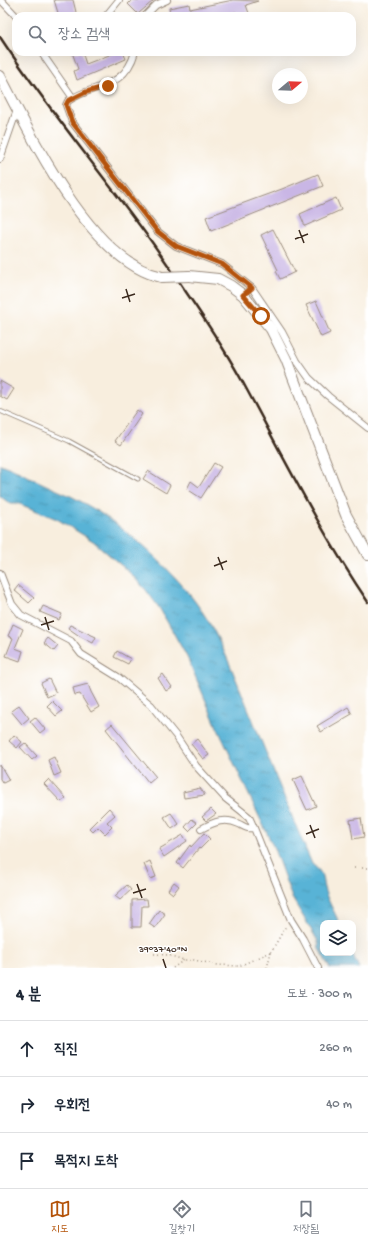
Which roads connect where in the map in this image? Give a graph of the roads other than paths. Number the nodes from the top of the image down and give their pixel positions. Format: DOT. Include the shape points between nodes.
graph roads {
  1 [pos="1,0"];
  2 [pos="119,0"];
  3 [pos="167,0"];
  4 [pos="12,12"];
  5 [pos="109,12"];
  6 [pos="150,12"];
  7 [pos="45,56"];
  8 [pos="134,56"];
  9 [pos="0,76"];
  10 [pos="73,98"];
  11 [pos="17,110"];
  12 [pos="0,159"];
  13 [pos="252,288"];
  14 [pos="243,295"];
  15 [pos="0,410"];
  16 [pos="368,428"];
  17 [pos="138,479"];
  18 [pos="368,555"];
  19 [pos="0,573"];
  20 [pos="254,828"];
  21 [pos="202,829"];
  22 [pos="318,968"];
  1 -- 4 [label="street"];
  2 -- 5 [label="street"];
  3 -- 6 [label="street" via="156,5"];
  7 -- 10 [label="street"];
  8 -- 10 [label="street" via="131,64 117,80 108,86"];
  9 -- 11 [label="main road"];
  10 -- 13 [label="street" via="66,105 72,122 157,231 176,246 222,264"];
  11 -- 12 [label="street"];
  11 -- 14 [label="main road, bridge" via="33,143 74,203 106,243 130,264 148,274 162,277 218,279"];
  13 -- 14 [label="street"];
  13 -- 16 [label="street" via="309,378"];
  14 -- 18 [label="main road" via="280,345 346,515"];
  15 -- 17 [label="lane" via="69,441"];
  19 -- 20 [label="street" via="12,604 21,615 71,641 81,654 118,677 151,706 196,766 225,798 249,817"];
  20 -- 21 [label="street" via="247,829 232,821 223,820"];
  20 -- 22 [label="street" via="291,920"];
}
